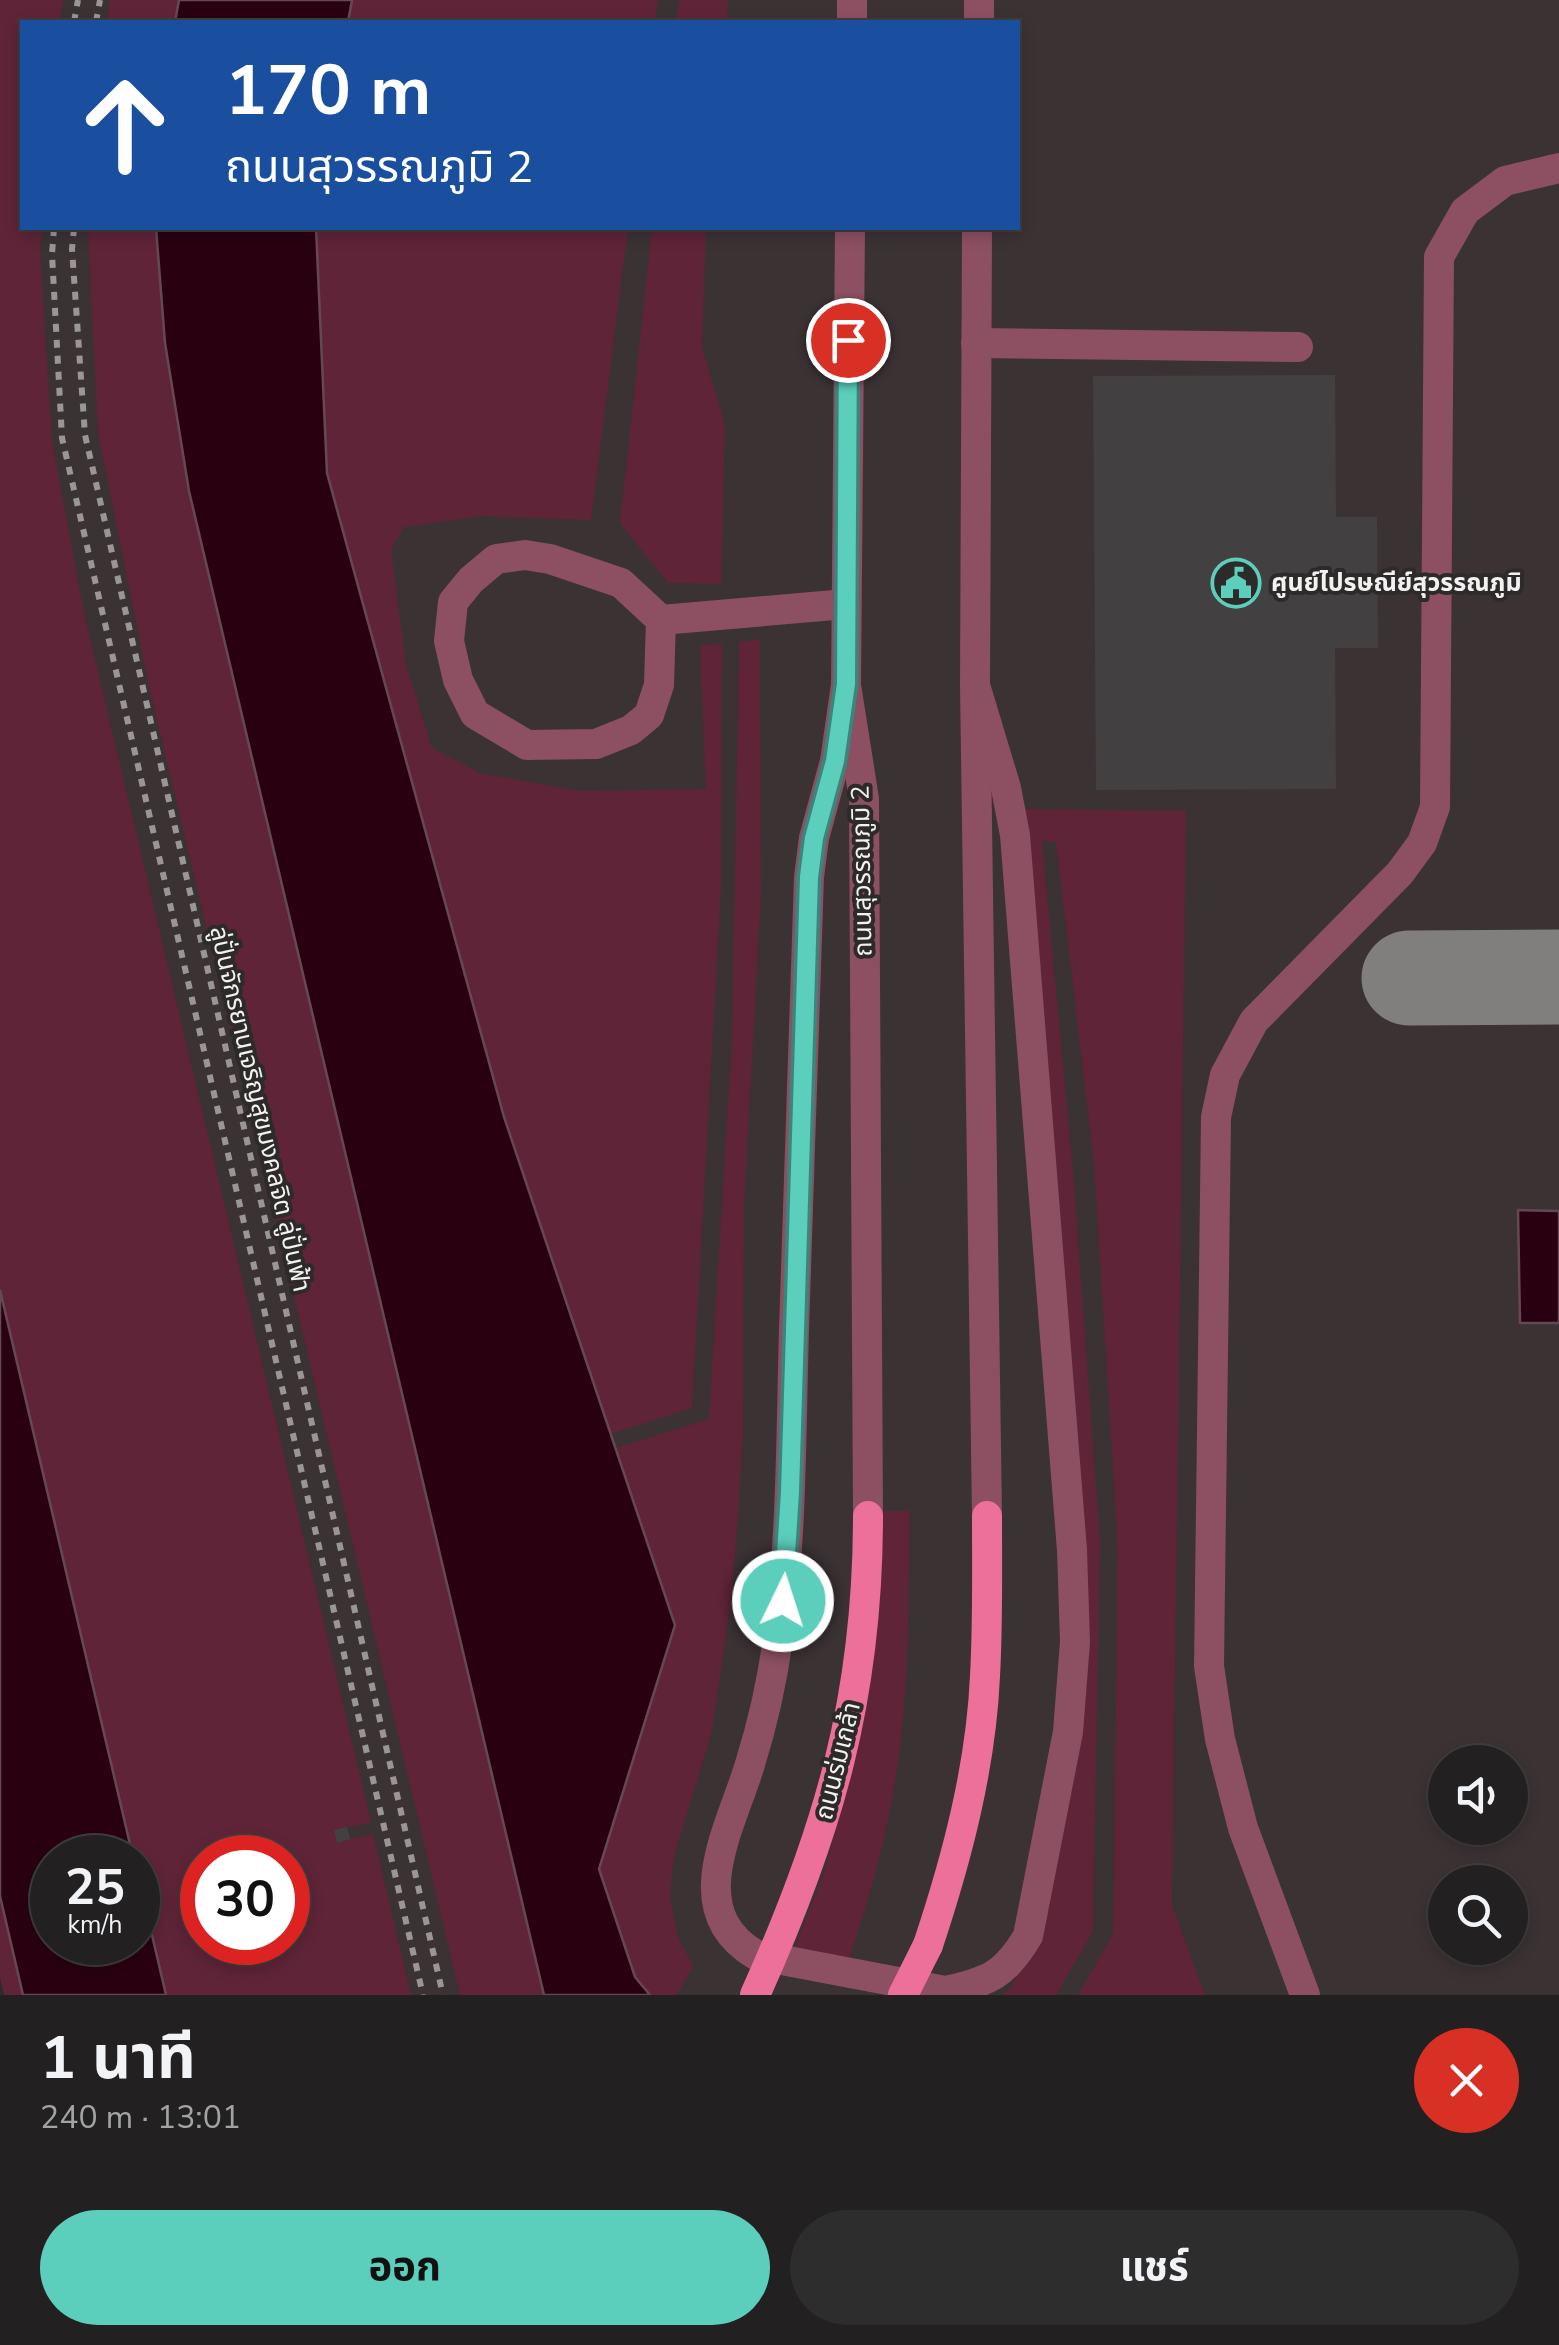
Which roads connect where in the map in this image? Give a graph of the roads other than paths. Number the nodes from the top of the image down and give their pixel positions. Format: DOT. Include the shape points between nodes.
graph roads {
  1 [pos="1559,168"];
  2 [pos="850,230"];
  3 [pos="977,230"];
  4 [pos="976,343"];
  5 [pos="1298,346"];
  6 [pos="846,604"];
  7 [pos="661,620"];
  8 [pos="846,684"];
  9 [pos="974,685"];
  10 [pos="868,1516"];
  11 [pos="987,1516"];
  12 [pos="928,1944"];
  13 [pos="755,1995"];
  14 [pos="904,1995"];
  15 [pos="920,1995"];
  16 [pos="1305,1995"];
  1 -- 16 [label="street" via="1505,181 1465,211 1440,257 1434,807 1422,843 1254,1021 1225,1075 1216,1118 1209,1666 1243,1828"];
  2 -- 6 [label="street, ถนนสุวรรณภูมิ 2"];
  3 -- 4 [label="street"];
  4 -- 5 [label="street"];
  4 -- 9 [label="street"];
  6 -- 7 [label="street"];
  6 -- 8 [label="street, ถนนสุวรรณภูมิ 2"];
  7 -- 7 [label="street" via="621,584 524,554 496,559 471,580 453,602 448,641 474,714 528,745 596,744 649,715 659,684"];
  8 -- 9 [label="street" via="809,877 783,1601 765,1711 716,1864 716,1894 738,1944 756,1954 944,1991 998,1975 1028,1936 1068,1732 1076,1642 1015,835"];
  8 -- 10 [label="street, ถนนสุวรรณภูมิ 2" via="864,799"];
  9 -- 11 [label="street"];
  10 -- 13 [label="main road, ถนนร่มเกล้า, bridge" via="861,1658 841,1762 807,1872"];
  11 -- 12 [label="main road" via="985,1678 975,1764"];
  12 -- 14 [label="main road, bridge"];
  12 -- 15 [label="main road, bridge"];
}
